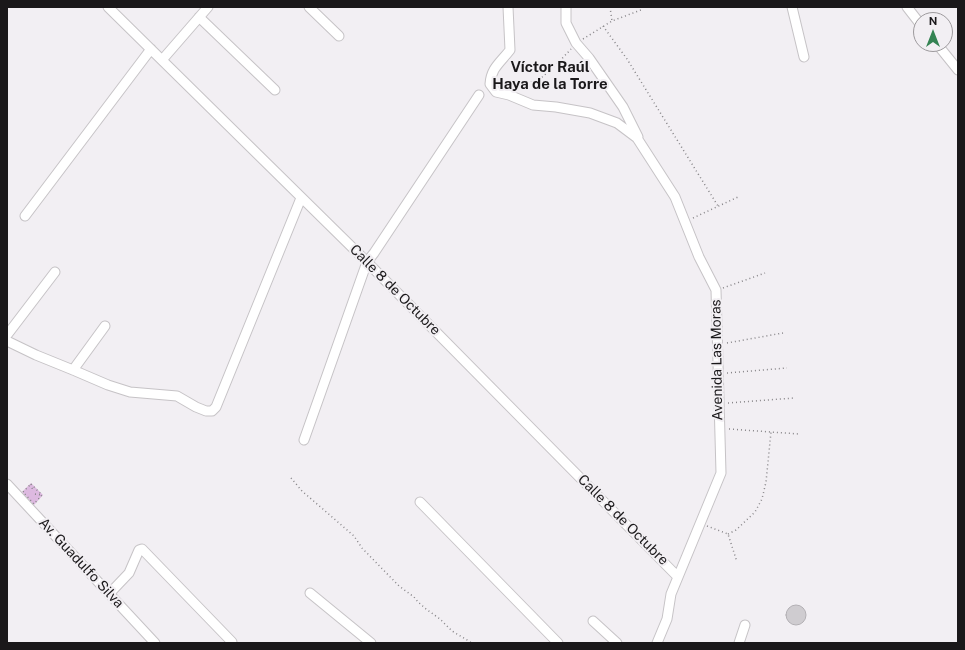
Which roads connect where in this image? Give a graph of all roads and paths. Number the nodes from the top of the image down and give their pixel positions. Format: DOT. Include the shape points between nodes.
graph roads {
  1 [pos="108,7"];
  2 [pos="208,7"];
  3 [pos="309,7"];
  4 [pos="508,7"];
  5 [pos="566,7"];
  6 [pos="610,7"];
  7 [pos="640,7"];
  8 [pos="792,7"];
  9 [pos="641,10"];
  10 [pos="199,17"];
  11 [pos="612,21"];
  12 [pos="603,26"];
  13 [pos="339,36"];
  14 [pos="151,49"];
  15 [pos="943,52"];
  16 [pos="804,57"];
  17 [pos="162,60"];
  18 [pos="958,70"];
  19 [pos="275,90"];
  20 [pos="479,95"];
  21 [pos="643,147"];
  22 [pos="738,197"];
  23 [pos="301,198"];
  24 [pos="718,206"];
  25 [pos="24,216"];
  26 [pos="685,222"];
  27 [pos="367,262"];
  28 [pos="55,272"];
  29 [pos="764,273"];
  30 [pos="716,290"];
  31 [pos="105,326"];
  32 [pos="783,333"];
  33 [pos="7,335"];
  34 [pos="7,341"];
  35 [pos="717,345"];
  36 [pos="787,368"];
  37 [pos="73,370"];
  38 [pos="718,374"];
  39 [pos="794,398"];
  40 [pos="718,404"];
  41 [pos="719,428"];
  42 [pos="771,432"];
  43 [pos="799,434"];
  44 [pos="304,440"];
  45 [pos="291,478"];
  46 [pos="7,484"];
  47 [pos="31,484"];
  48 [pos="32,491"];
  49 [pos="35,494"];
  50 [pos="42,496"];
  51 [pos="420,502"];
  52 [pos="700,524"];
  53 [pos="728,534"];
  54 [pos="737,562"];
  55 [pos="678,577"];
  56 [pos="109,594"];
  57 [pos="310,594"];
  58 [pos="593,621"];
  59 [pos="745,625"];
  60 [pos="232,642"];
  61 [pos="155,643"];
  62 [pos="371,643"];
  63 [pos="472,643"];
  64 [pos="558,643"];
  65 [pos="617,643"];
  66 [pos="657,643"];
  67 [pos="739,643"];
  1 -- 14 [label="street, Calle 8 de Octubre"];
  2 -- 10 [label="street"];
  3 -- 13 [label="street"];
  4 -- 21 [label="street, Avenida Las Moras" via="510,50 493,69 490,84 496,92 534,105 590,113 617,123 637,138"];
  5 -- 21 [label="street" via="566,24 576,43 623,107"];
  6 -- 11 [label="path"];
  7 -- 9 [label="path"];
  8 -- 16 [label="street"];
  10 -- 17 [label="street"];
  10 -- 19 [label="street"];
  12 -- 24 [label="path" via="628,59"];
  14 -- 17 [label="street, Calle 8 de Octubre"];
  14 -- 25 [label="street"];
  15 -- 18 [label="street"];
  17 -- 23 [label="street, Calle 8 de Octubre"];
  20 -- 27 [label="street"];
  21 -- 26 [label="street, Avenida Las Moras" via="675,197"];
  22 -- 24 [label="path"];
  23 -- 27 [label="street, Calle 8 de Octubre"];
  23 -- 37 [label="street" via="216,407 212,411 196,407 177,396 130,392"];
  24 -- 26 [label="path"];
  26 -- 30 [label="street, Avenida Las Moras"];
  27 -- 44 [label="street"];
  27 -- 55 [label="street, Calle 8 de Octubre"];
  28 -- 33 [label="street"];
  29 -- 30 [label="path"];
  30 -- 35 [label="street, Avenida Las Moras"];
  31 -- 37 [label="street"];
  32 -- 35 [label="path"];
  34 -- 37 [label="street" via="36,356"];
  35 -- 38 [label="street, Avenida Las Moras"];
  36 -- 38 [label="path"];
  38 -- 40 [label="street, Avenida Las Moras"];
  39 -- 40 [label="path"];
  40 -- 41 [label="street, Avenida Las Moras"];
  41 -- 42 [label="path"];
  41 -- 52 [label="street, Avenida Las Moras" via="721,473"];
  42 -- 43 [label="path"];
  42 -- 53 [label="path" via="762,499 755,512"];
  45 -- 63 [label="path" via="302,491 354,536 366,552 403,589 452,631"];
  46 -- 56 [label="street, Av. Guadulfo Silva"];
  47 -- 48 [label="path"];
  47 -- 50 [label="path"];
  47 -- 50 [label="path" via="23,492 34,504"];
  49 -- 50 [label="path"];
  51 -- 64 [label="street"];
  52 -- 53 [label="path"];
  52 -- 55 [label="street, Avenida Las Moras"];
  53 -- 54 [label="path"];
  55 -- 66 [label="street, Avenida Las Moras" via="667,619"];
  56 -- 60 [label="street" via="129,573 139,550 142,549"];
  56 -- 61 [label="street, Av. Guadulfo Silva"];
  57 -- 62 [label="street"];
  58 -- 65 [label="street"];
  59 -- 67 [label="street"];
}
